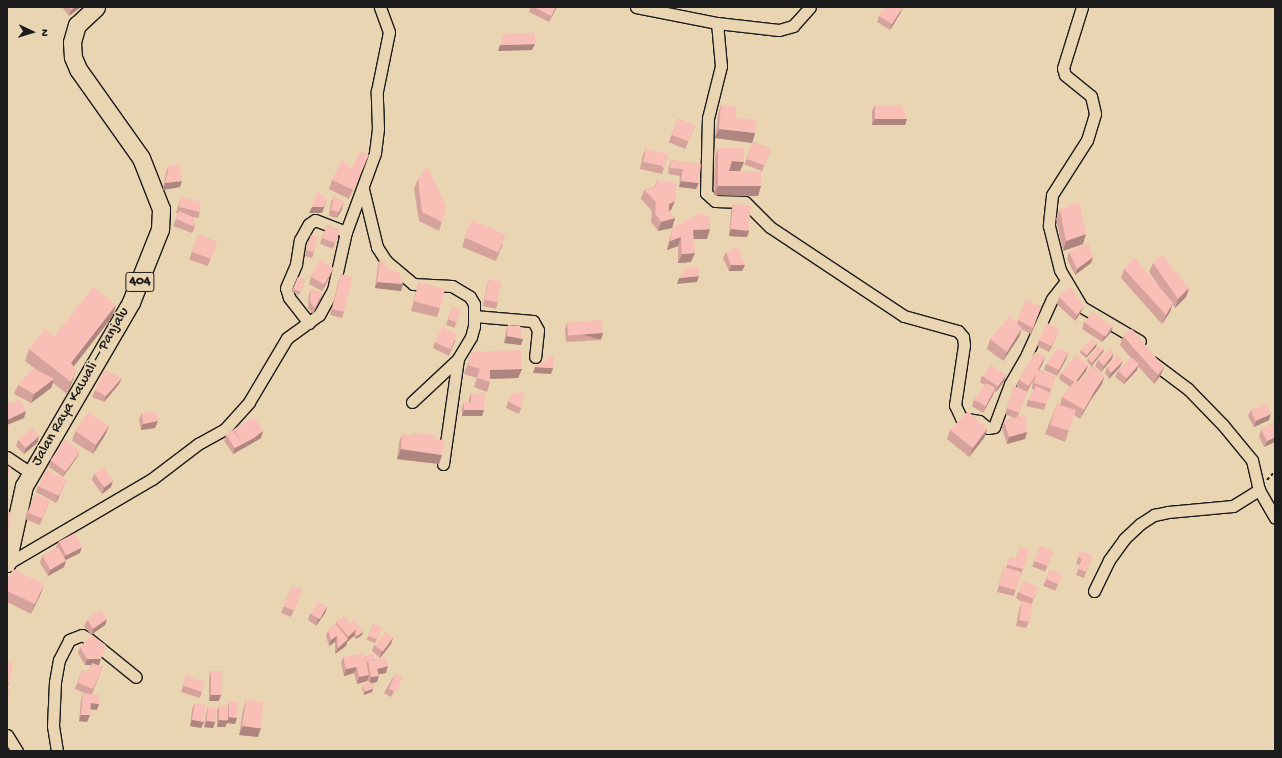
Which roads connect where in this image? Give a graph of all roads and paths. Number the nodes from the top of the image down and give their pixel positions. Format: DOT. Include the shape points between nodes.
graph roads {
  1 [pos="96,7"];
  2 [pos="380,7"];
  3 [pos="636,7"];
  4 [pos="810,7"];
  5 [pos="1082,7"];
  6 [pos="717,23"];
  7 [pos="363,190"];
  8 [pos="346,232"];
  9 [pos="1066,281"];
  10 [pos="474,316"];
  11 [pos="309,323"];
  12 [pos="535,356"];
  13 [pos="458,358"];
  14 [pos="412,402"];
  15 [pos="7,457"];
  16 [pos="443,464"];
  17 [pos="31,473"];
  18 [pos="1259,490"];
  19 [pos="1275,518"];
  20 [pos="7,564"];
  21 [pos="1094,591"];
  22 [pos="136,677"];
  23 [pos="7,735"];
  24 [pos="17,751"];
  25 [pos="57,751"];
  1 -- 17 [label="main road, Jalan Raya Kawali – Panjalu / 404" via="78,26 72,42 73,58 78,69 141,158 161,209 160,229 131,302"];
  2 -- 7 [label="street" via="389,32 377,91 378,129 375,153"];
  3 -- 6 [label="street"];
  4 -- 6 [label="street" via="793,26 779,30"];
  5 -- 9 [label="street" via="1063,68 1065,76 1091,96 1095,114 1087,140 1052,195 1049,206 1049,226 1060,270"];
  6 -- 9 [label="street" via="721,66 708,118 704,188 709,197 715,201 745,202 770,227 904,316 958,331 963,337 964,345 956,410 964,420 979,421 990,428 995,425 1010,384 1052,299"];
  7 -- 8 [label="street"];
  7 -- 10 [label="street" via="377,247 386,261 413,284 452,286 462,290 470,297"];
  8 -- 11 [label="street" via="333,290 319,315"];
  8 -- 11 [label="street" via="315,220 309,224 300,240 296,264 286,288 289,297"];
  9 -- 18 [label="street" via="1082,307 1144,344 1154,364 1188,389 1223,425 1252,460"];
  10 -- 12 [label="street" via="533,322 538,330"];
  10 -- 13 [label="street" via="471,337"];
  11 -- 20 [label="street" via="287,338 250,402 226,429 198,444 152,479"];
  13 -- 14 [label="street"];
  13 -- 16 [label="street"];
  15 -- 17 [label="street"];
  17 -- 20 [label="main road, Jalan Raya Kawali – Panjalu / 404" via="21,496"];
  18 -- 19 [label="street"];
  18 -- 21 [label="street" via="1233,506 1168,512 1150,518 1124,539 1109,560"];
  22 -- 25 [label="street" via="90,639 82,635 69,640 59,660 55,682 53,726"];
  23 -- 24 [label="street"];
}
